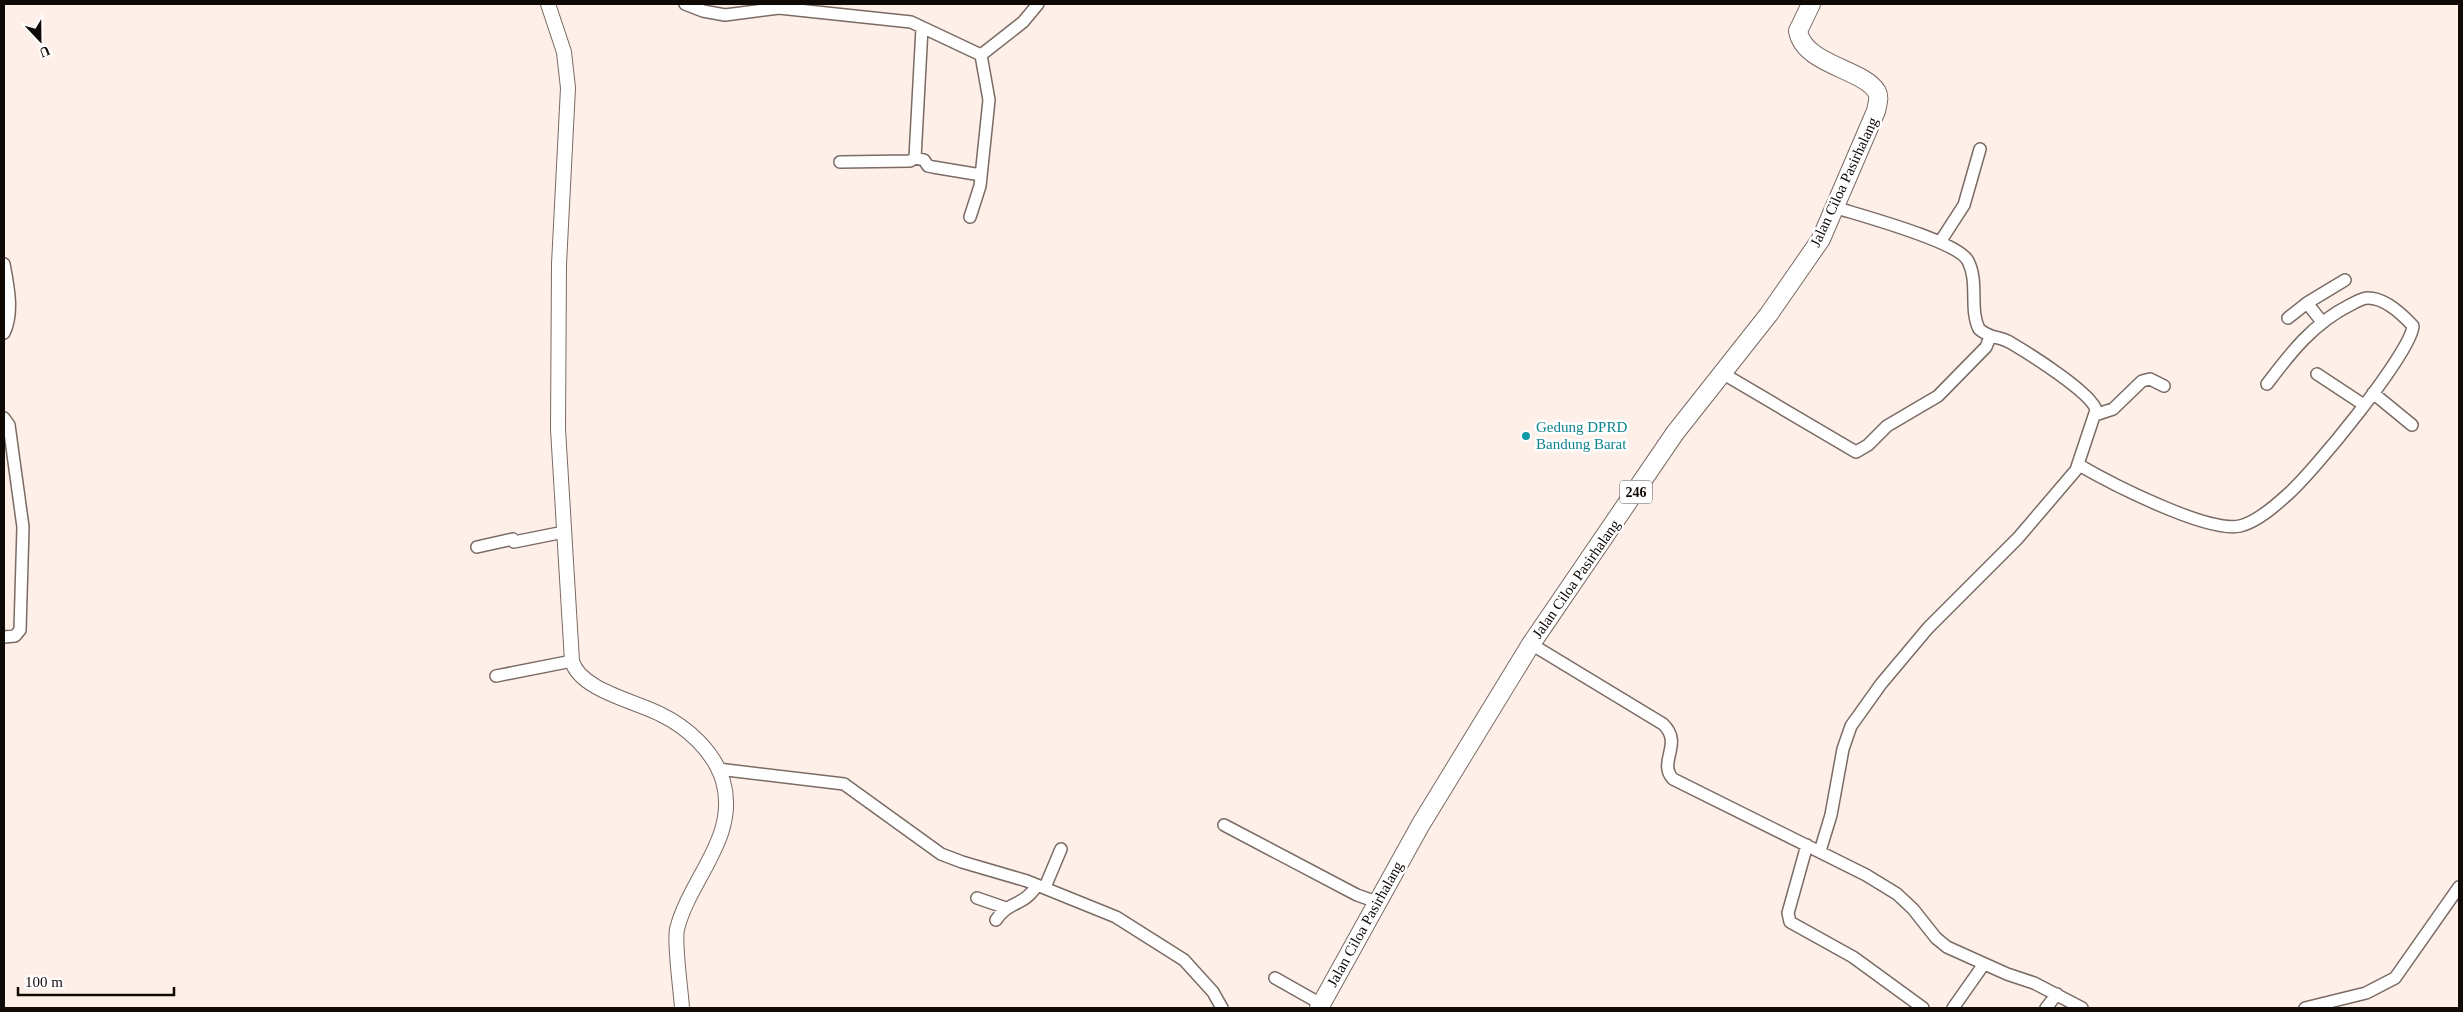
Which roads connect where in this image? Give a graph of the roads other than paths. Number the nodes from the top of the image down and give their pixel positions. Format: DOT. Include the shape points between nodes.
graph roads {
  1 [pos="548,4"];
  2 [pos="685,4"];
  3 [pos="1038,4"];
  4 [pos="1811,4"];
  5 [pos="922,28"];
  6 [pos="981,55"];
  7 [pos="1980,149"];
  8 [pos="915,158"];
  9 [pos="840,162"];
  10 [pos="981,175"];
  11 [pos="1834,207"];
  12 [pos="970,217"];
  13 [pos="1940,242"];
  14 [pos="4,264"];
  15 [pos="2345,280"];
  16 [pos="2307,303"];
  17 [pos="2288,318"];
  18 [pos="2322,322"];
  19 [pos="4,333"];
  20 [pos="1990,337"];
  21 [pos="1722,373"];
  22 [pos="2317,374"];
  23 [pos="2267,384"];
  24 [pos="2164,386"];
  25 [pos="2373,393"];
  26 [pos="2364,405"];
  27 [pos="2095,415"];
  28 [pos="4,418"];
  29 [pos="2412,426"];
  30 [pos="2079,465"];
  31 [pos="564,532"];
  32 [pos="477,548"];
  33 [pos="4,637"];
  34 [pos="1531,644"];
  35 [pos="572,661"];
  36 [pos="496,676"];
  37 [pos="718,769"];
  38 [pos="1224,825"];
  39 [pos="1807,845"];
  40 [pos="1061,849"];
  41 [pos="1820,851"];
  42 [pos="1041,886"];
  43 [pos="2459,887"];
  44 [pos="977,898"];
  45 [pos="1376,902"];
  46 [pos="1006,908"];
  47 [pos="996,920"];
  48 [pos="1984,964"];
  49 [pos="1275,978"];
  50 [pos="2057,994"];
  51 [pos="1320,1006"];
  52 [pos="682,1008"];
  53 [pos="1222,1008"];
  54 [pos="1923,1008"];
  55 [pos="1953,1008"];
  56 [pos="2046,1008"];
  57 [pos="2082,1008"];
  58 [pos="2305,1008"];
  1 -- 31 [label="street" via="564,52 568,88 559,264 558,429"];
  2 -- 5 [label="street" via="726,15 779,8 891,19 912,22"];
  3 -- 6 [label="street" via="1022,22"];
  4 -- 11 [label="main road, Jalan Ciloa Pasirhalang / 246" via="1798,31 1801,42 1817,55 1873,87 1879,98"];
  5 -- 6 [label="street"];
  5 -- 8 [label="street"];
  6 -- 10 [label="street" via="989,100"];
  7 -- 13 [label="street" via="1964,204"];
  8 -- 9 [label="street" via="910,162"];
  8 -- 10 [label="street" via="924,160 928,166"];
  10 -- 12 [label="street"];
  11 -- 13 [label="street"];
  11 -- 21 [label="main road, Jalan Ciloa Pasirhalang / 246" via="1821,238 1769,314"];
  13 -- 20 [label="street" via="1960,251 1968,260 1973,273 1978,327"];
  14 -- 19 [label="street" via="9,299"];
  15 -- 16 [label="street"];
  16 -- 17 [label="street"];
  16 -- 18 [label="street"];
  18 -- 23 [label="street" via="2294,348"];
  18 -- 25 [label="street" via="2369,297 2389,304 2413,326 2401,352"];
  20 -- 21 [label="street" via="1986,347 1938,396 1887,426 1856,452"];
  20 -- 27 [label="street" via="2009,342 2064,379 2092,400"];
  21 -- 34 [label="main road, Jalan Ciloa Pasirhalang / 246" via="1675,433"];
  22 -- 26 [label="street"];
  24 -- 27 [label="street" via="2150,379 2142,381 2113,409"];
  25 -- 26 [label="street"];
  25 -- 29 [label="street"];
  26 -- 30 [label="street" via="2287,495 2258,518 2240,526 2217,525 2187,515 2118,487"];
  27 -- 30 [label="street"];
  28 -- 33 [label="street" via="9,425 23,527 20,630 15,636"];
  30 -- 41 [label="street" via="2018,538 1928,628 1850,726"];
  31 -- 32 [label="street" via="514,542 513,538"];
  31 -- 35 [label="street"];
  34 -- 39 [label="street" via="1671,731 1673,748 1667,766 1673,779"];
  34 -- 45 [label="main road, Jalan Ciloa Pasirhalang / 246"];
  35 -- 36 [label="street"];
  35 -- 37 [label="street" via="578,674 589,683 678,724 713,758"];
  37 -- 42 [label="street" via="844,784 941,854"];
  37 -- 52 [label="street" via="725,794 726,816 721,836 677,931"];
  38 -- 45 [label="street"];
  39 -- 41 [label="street"];
  39 -- 54 [label="street" via="1788,912 1790,922 1853,957"];
  40 -- 42 [label="street"];
  41 -- 48 [label="street" via="1897,894 1947,947"];
  42 -- 46 [label="street" via="1025,900"];
  42 -- 53 [label="street" via="1116,917 1184,960 1213,992"];
  43 -- 58 [label="street" via="2395,978 2366,993"];
  44 -- 46 [label="street"];
  45 -- 51 [label="main road, Jalan Ciloa Pasirhalang / 246"];
  46 -- 47 [label="street"];
  48 -- 50 [label="street"];
  48 -- 55 [label="street"];
  49 -- 51 [label="street"];
  50 -- 56 [label="street"];
  50 -- 57 [label="street"];
}
